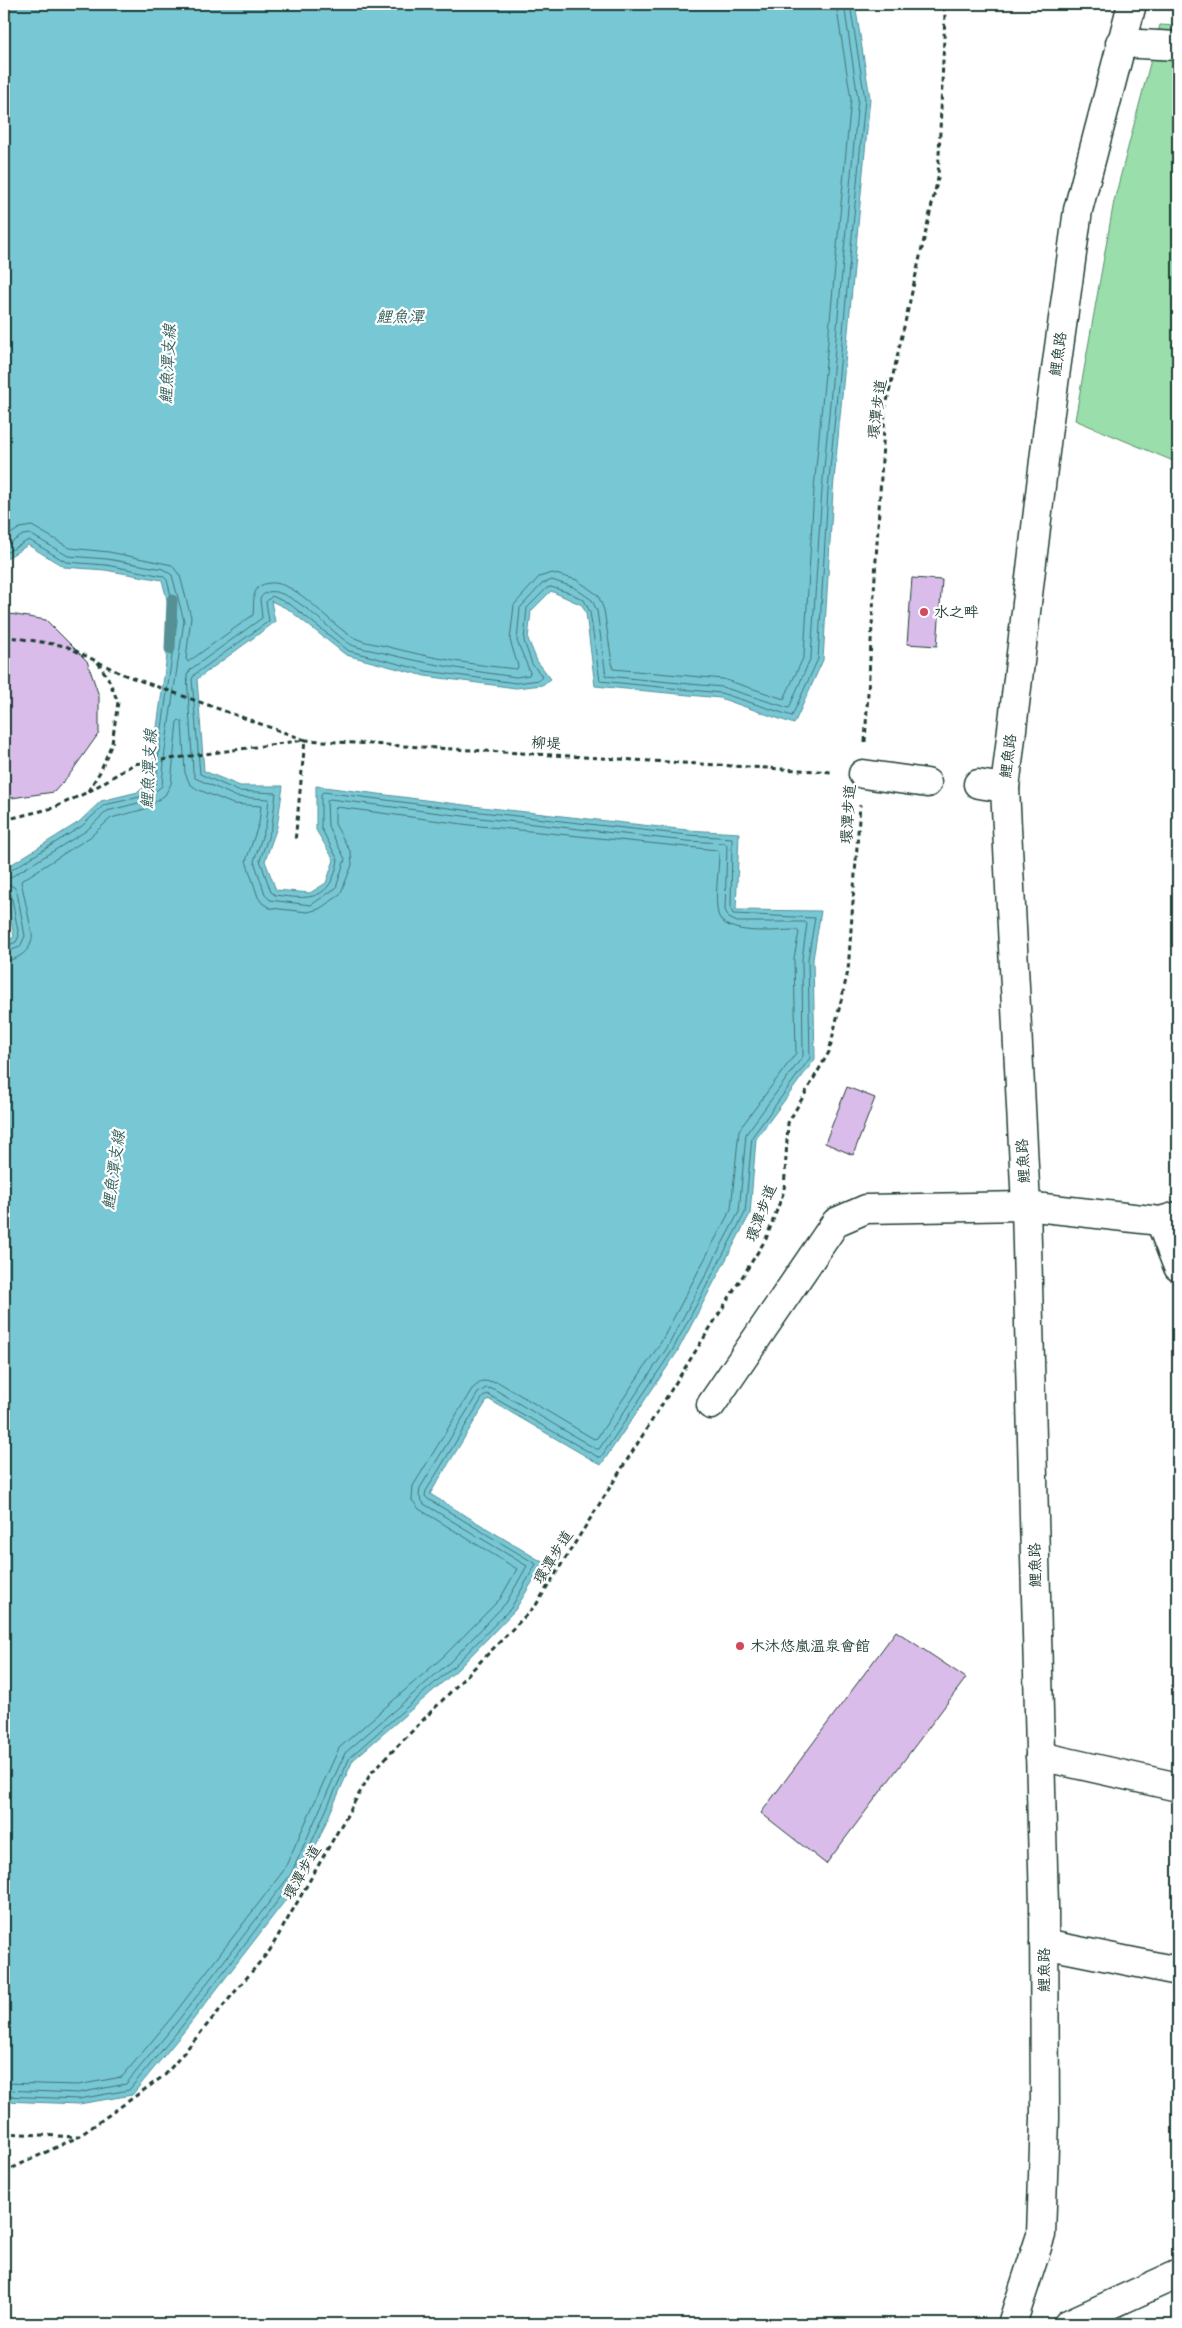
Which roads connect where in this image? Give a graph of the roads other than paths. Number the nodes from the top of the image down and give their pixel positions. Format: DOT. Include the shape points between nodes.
graph roads {
  1 [pos="1132,4"];
  2 [pos="1120,43"];
  3 [pos="1178,46"];
  4 [pos="863,774"];
  5 [pos="927,783"];
  6 [pos="978,784"];
  7 [pos="1005,788"];
  8 [pos="1026,1206"];
  9 [pos="1169,1219"];
  10 [pos="1178,1267"];
  11 [pos="711,1404"];
  12 [pos="1040,1756"];
  13 [pos="1178,1787"];
  14 [pos="1044,1944"];
  15 [pos="1178,1971"];
  16 [pos="1178,2274"];
  17 [pos="1020,2323"];
  18 [pos="1068,2324"];
  1 -- 2 [label="street, 鯉魚路"];
  2 -- 3 [label="street"];
  2 -- 7 [label="street, 鯉魚路" via="1078,210"];
  4 -- 5 [label="street"];
  6 -- 7 [label="street"];
  7 -- 8 [label="street, 鯉魚路"];
  8 -- 9 [label="street"];
  8 -- 11 [label="street" via="866,1209 836,1222"];
  8 -- 12 [label="street, 鯉魚路"];
  9 -- 10 [label="street"];
  12 -- 13 [label="street"];
  12 -- 14 [label="street, 鯉魚路"];
  14 -- 15 [label="street"];
  14 -- 17 [label="street, 鯉魚路" via="1041,2235"];
  16 -- 18 [label="street"];
}
